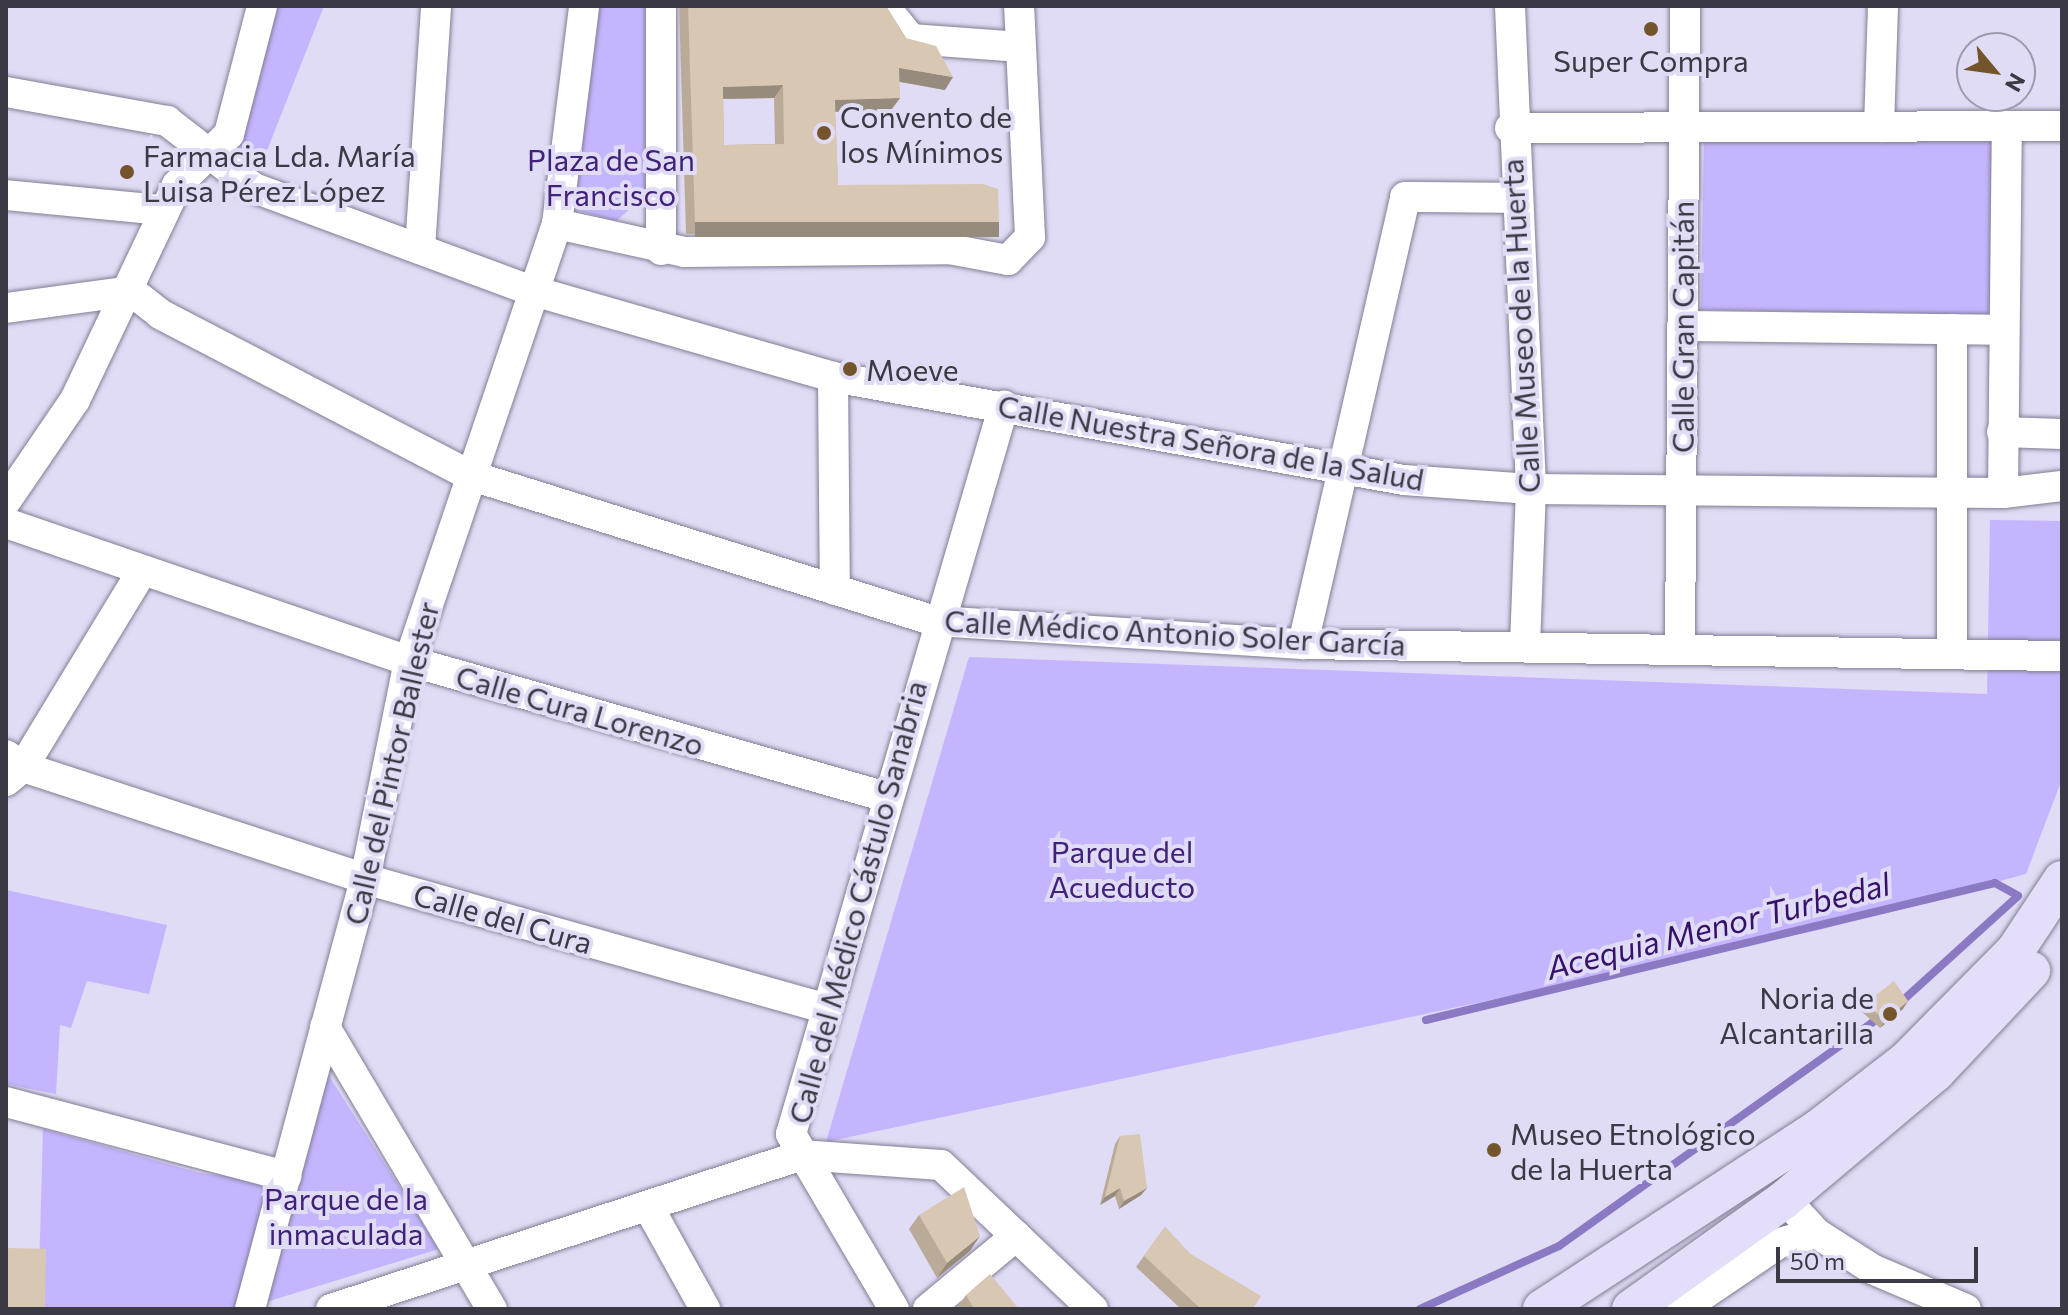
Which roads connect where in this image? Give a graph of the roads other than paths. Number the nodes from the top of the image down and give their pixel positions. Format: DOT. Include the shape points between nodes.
graph roads {
  1 [pos="436,6"];
  2 [pos="584,6"];
  3 [pos="661,6"];
  4 [pos="884,6"];
  5 [pos="1019,6"];
  6 [pos="1510,6"];
  7 [pos="1685,6"];
  8 [pos="1883,6"];
  9 [pos="263,7"];
  10 [pos="1021,47"];
  11 [pos="6,92"];
  12 [pos="2062,126"];
  13 [pos="1879,127"];
  14 [pos="2007,127"];
  15 [pos="1510,128"];
  16 [pos="1684,128"];
  17 [pos="208,158"];
  18 [pos="6,195"];
  19 [pos="1514,198"];
  20 [pos="163,210"];
  21 [pos="557,224"];
  22 [pos="420,249"];
  23 [pos="661,250"];
  24 [pos="530,290"];
  25 [pos="131,291"];
  26 [pos="6,308"];
  27 [pos="1682,326"];
  28 [pos="1952,329"];
  29 [pos="2004,330"];
  30 [pos="833,377"];
  31 [pos="1004,405"];
  32 [pos="2002,432"];
  33 [pos="2062,434"];
  34 [pos="1343,469"];
  35 [pos="469,475"];
  36 [pos="2062,486"];
  37 [pos="1531,489"];
  38 [pos="1681,490"];
  39 [pos="1952,492"];
  40 [pos="2003,493"];
  41 [pos="6,501"];
  42 [pos="6,523"];
  43 [pos="142,571"];
  44 [pos="835,590"];
  45 [pos="935,621"];
  46 [pos="1303,644"];
  47 [pos="1525,646"];
  48 [pos="1680,648"];
  49 [pos="1952,651"];
  50 [pos="2062,656"];
  51 [pos="409,661"];
  52 [pos="12,768"];
  53 [pos="884,796"];
  54 [pos="365,879"];
  55 [pos="2062,880"];
  56 [pos="2062,926"];
  57 [pos="823,1008"];
  58 [pos="325,1027"];
  59 [pos="6,1102"];
  60 [pos="801,1155"];
  61 [pos="286,1176"];
  62 [pos="1785,1199"];
  63 [pos="648,1206"];
  64 [pos="1816,1233"];
  65 [pos="1016,1236"];
  66 [pos="466,1265"];
  67 [pos="250,1309"];
  68 [pos="331,1309"];
  69 [pos="492,1309"];
  70 [pos="705,1309"];
  71 [pos="894,1309"];
  72 [pos="928,1309"];
  73 [pos="1093,1309"];
  74 [pos="1542,1309"];
  75 [pos="1631,1309"];
  76 [pos="1682,1309"];
  77 [pos="1966,1309"];
  1 -- 22 [label="street"];
  2 -- 21 [label="street, Calle del Pintor Ballester"];
  3 -- 23 [label="street"];
  4 -- 10 [label="street" via="911,39"];
  5 -- 10 [label="street"];
  6 -- 15 [label="street, Calle Museo de la Huerta"];
  7 -- 16 [label="street, Calle Gran Capitán"];
  8 -- 13 [label="street"];
  9 -- 17 [label="street" via="239,114"];
  10 -- 23 [label="street" via="1030,237 1008,260 949,249"];
  11 -- 17 [label="street, Calle Nuestra Señora de la Salud" via="133,109 167,121"];
  12 -- 14 [label="street"];
  13 -- 14 [label="street"];
  13 -- 16 [label="street"];
  14 -- 29 [label="street"];
  15 -- 16 [label="street"];
  15 -- 19 [label="street, Calle Museo de la Huerta"];
  16 -- 27 [label="street, Calle Gran Capitán"];
  17 -- 20 [label="street"];
  17 -- 22 [label="street, Calle Nuestra Señora de la Salud" via="254,188"];
  18 -- 20 [label="street"];
  19 -- 34 [label="street" via="1405,197"];
  19 -- 37 [label="street, Calle Museo de la Huerta"];
  20 -- 25 [label="street"];
  21 -- 23 [label="street"];
  21 -- 24 [label="street, Calle del Pintor Ballester"];
  22 -- 24 [label="street, Calle Nuestra Señora de la Salud"];
  24 -- 30 [label="street, Calle Nuestra Señora de la Salud"];
  24 -- 35 [label="street, Calle del Pintor Ballester"];
  25 -- 26 [label="street"];
  25 -- 35 [label="street, Calle Médico Antonio Soler García" via="160,314"];
  25 -- 41 [label="street" via="75,400"];
  27 -- 28 [label="street"];
  27 -- 38 [label="street, Calle Gran Capitán"];
  28 -- 29 [label="street"];
  28 -- 39 [label="street"];
  29 -- 32 [label="street"];
  30 -- 31 [label="street, Calle Nuestra Señora de la Salud"];
  30 -- 44 [label="street"];
  31 -- 34 [label="street, Calle Nuestra Señora de la Salud"];
  31 -- 45 [label="street, Calle del Médico Cástulo Sanabria"];
  32 -- 33 [label="street"];
  32 -- 40 [label="street"];
  34 -- 37 [label="street, Calle Nuestra Señora de la Salud"];
  34 -- 46 [label="street"];
  35 -- 44 [label="street, Calle Médico Antonio Soler García"];
  35 -- 51 [label="street, Calle del Pintor Ballester"];
  36 -- 40 [label="street, Calle Nuestra Señora de la Salud"];
  37 -- 38 [label="street, Calle Nuestra Señora de la Salud"];
  37 -- 47 [label="street, Calle Museo de la Huerta"];
  38 -- 39 [label="street, Calle Nuestra Señora de la Salud"];
  38 -- 48 [label="street, Calle Gran Capitán"];
  39 -- 40 [label="street, Calle Nuestra Señora de la Salud"];
  39 -- 49 [label="street"];
  42 -- 43 [label="street, Calle Cura Lorenzo"];
  43 -- 51 [label="street, Calle Cura Lorenzo"];
  43 -- 52 [label="street"];
  44 -- 45 [label="street, Calle Médico Antonio Soler García"];
  45 -- 46 [label="street, Calle Médico Antonio Soler García"];
  45 -- 53 [label="street, Calle del Médico Cástulo Sanabria"];
  46 -- 47 [label="street, Calle Médico Antonio Soler García"];
  47 -- 48 [label="street, Calle Médico Antonio Soler García"];
  48 -- 49 [label="street, Calle Médico Antonio Soler García"];
  49 -- 50 [label="street, Calle Médico Antonio Soler García"];
  51 -- 53 [label="street, Calle Cura Lorenzo"];
  51 -- 54 [label="street, Calle del Pintor Ballester"];
  52 -- 54 [label="street, Calle del Cura"];
  53 -- 57 [label="street, Calle del Médico Cástulo Sanabria"];
  54 -- 57 [label="street, Calle del Cura"];
  54 -- 58 [label="street, Calle del Pintor Ballester"];
  55 -- 74 [label="main road" via="2015,951 1906,1061 1818,1129"];
  56 -- 62 [label="main road" via="1992,1017"];
  57 -- 60 [label="street, Calle del Médico Cástulo Sanabria" via="791,1134"];
  58 -- 61 [label="street, Calle del Pintor Ballester"];
  58 -- 66 [label="street"];
  59 -- 61 [label="street"];
  60 -- 63 [label="street, Calle del Médico Cástulo Sanabria"];
  60 -- 65 [label="street" via="941,1165"];
  60 -- 71 [label="street"];
  61 -- 67 [label="street, Calle del Pintor Ballester"];
  62 -- 64 [label="street"];
  62 -- 75 [label="main road"];
  63 -- 66 [label="street, Calle del Médico Cástulo Sanabria"];
  63 -- 70 [label="street"];
  64 -- 76 [label="street" via="1779,1243"];
  64 -- 77 [label="street" via="1872,1269"];
  65 -- 72 [label="street"];
  65 -- 73 [label="street"];
  66 -- 68 [label="street, Calle del Médico Cástulo Sanabria"];
  66 -- 69 [label="street"];
}
